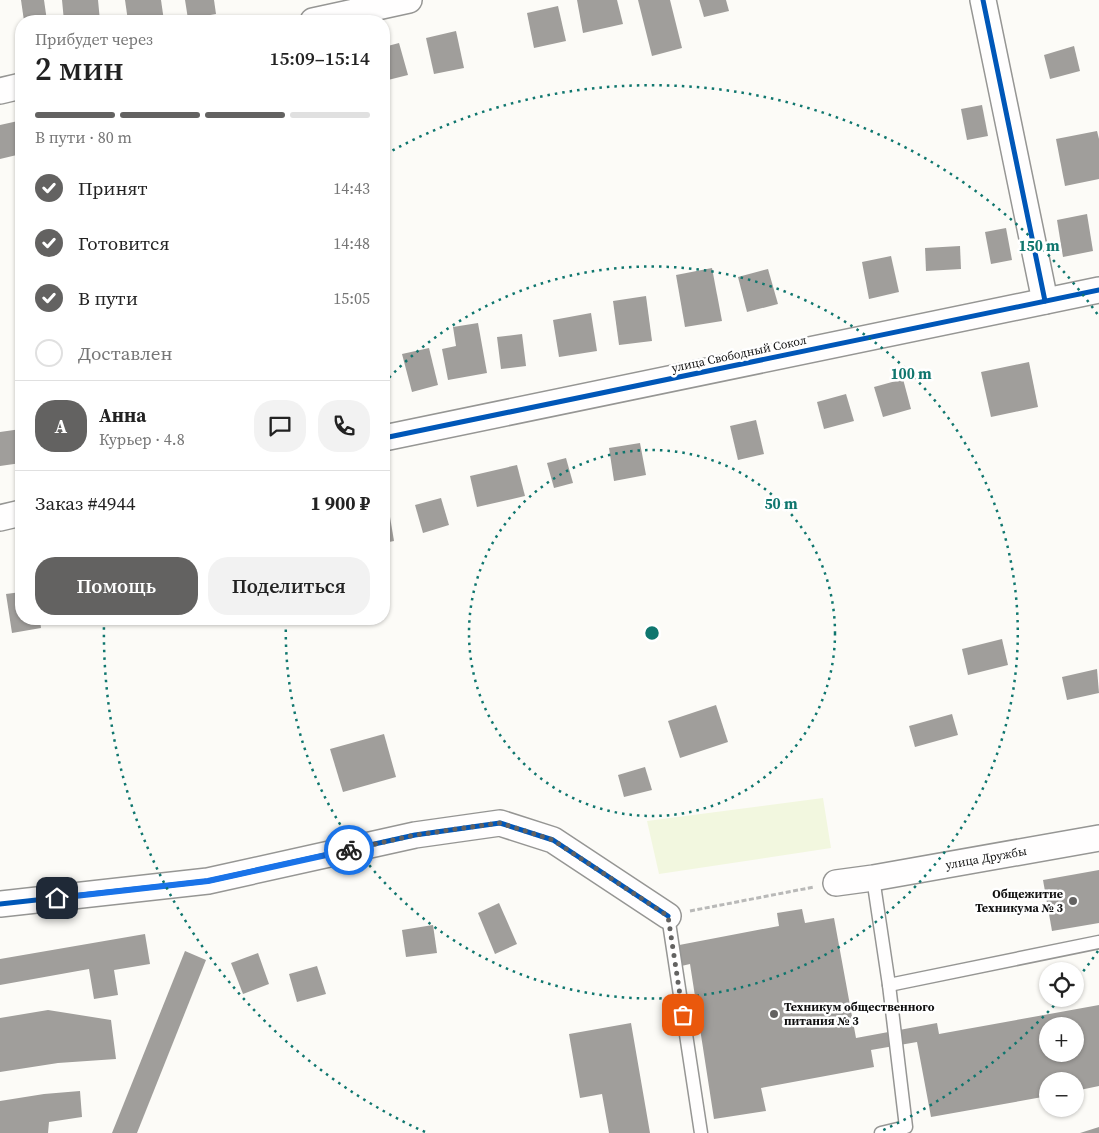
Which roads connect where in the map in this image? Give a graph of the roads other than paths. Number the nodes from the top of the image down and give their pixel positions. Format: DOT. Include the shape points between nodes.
graph roads {
  1 [pos="409,0"];
  2 [pos="983,0"];
  3 [pos="340,15"];
  4 [pos="15,87"];
  5 [pos="0,90"];
  6 [pos="1099,290"];
  7 [pos="1045,301"];
  8 [pos="390,437"];
  9 [pos="15,514"];
  10 [pos="0,518"];
  11 [pos="1099,838"];
  12 [pos="873,878"];
  13 [pos="836,883"];
  14 [pos="0,904"];
  15 [pos="668,916"];
  16 [pos="1099,942"];
  17 [pos="889,985"];
  18 [pos="701,1133"];
  19 [pos="881,1133"];
  1 -- 3 [label="street"];
  2 -- 7 [label="street"];
  4 -- 5 [label="street"];
  6 -- 7 [label="street, улица Свободный Сокол"];
  7 -- 8 [label="street, улица Свободный Сокол"];
  9 -- 10 [label="street"];
  11 -- 12 [label="street, улица Дружбы"];
  12 -- 13 [label="street, улица Дружбы"];
  12 -- 17 [label="lane"];
  14 -- 15 [label="street" via="208,881 415,835 500,823 553,840"];
  15 -- 18 [label="lane"];
  16 -- 17 [label="lane"];
  17 -- 19 [label="lane" via="906,1127"];
}
